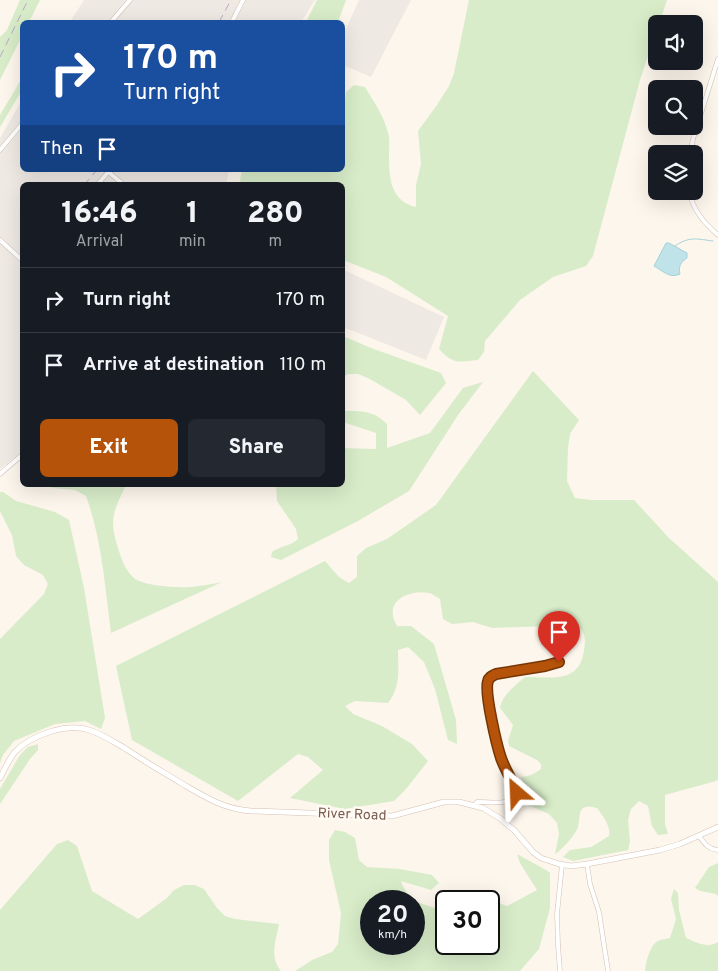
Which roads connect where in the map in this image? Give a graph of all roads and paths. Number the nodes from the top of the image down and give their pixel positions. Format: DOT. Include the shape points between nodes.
graph roads {
  1 [pos="130,0"];
  2 [pos="243,0"];
  3 [pos="113,20"];
  4 [pos="233,20"];
  5 [pos="718,59"];
  6 [pos="20,126"];
  7 [pos="692,145"];
  8 [pos="0,150"];
  9 [pos="107,172"];
  10 [pos="109,172"];
  11 [pos="99,182"];
  12 [pos="121,182"];
  13 [pos="692,200"];
  14 [pos="718,235"];
  15 [pos="0,240"];
  16 [pos="20,258"];
  17 [pos="20,457"];
  18 [pos="0,474"];
  19 [pos="559,662"];
  20 [pos="0,778"];
  21 [pos="474,806"];
  22 [pos="718,827"];
  23 [pos="699,836"];
  24 [pos="718,850"];
  25 [pos="587,864"];
  26 [pos="562,865"];
  27 [pos="560,971"];
  28 [pos="608,971"];
  1 -- 3 [label="street"];
  2 -- 4 [label="street"];
  5 -- 7 [label="street"];
  6 -- 8 [label="street"];
  9 -- 11 [label="street"];
  10 -- 12 [label="street"];
  13 -- 14 [label="street" via="702,221"];
  15 -- 16 [label="street"];
  17 -- 18 [label="street"];
  19 -- 21 [label="street" via="490,677 487,692 496,739 517,793 508,802 477,802"];
  20 -- 21 [label="street, River Road" via="11,757 30,740 61,728 80,728 110,740 210,800 235,809 392,816 444,802"];
  21 -- 26 [label="street, River Road" via="501,819 541,858"];
  22 -- 23 [label="street, River Road"];
  23 -- 24 [label="street" via="706,846"];
  23 -- 25 [label="street, River Road" via="660,850"];
  25 -- 26 [label="street, River Road"];
  25 -- 28 [label="street" via="599,912"];
  26 -- 27 [label="street" via="557,914"];
}
